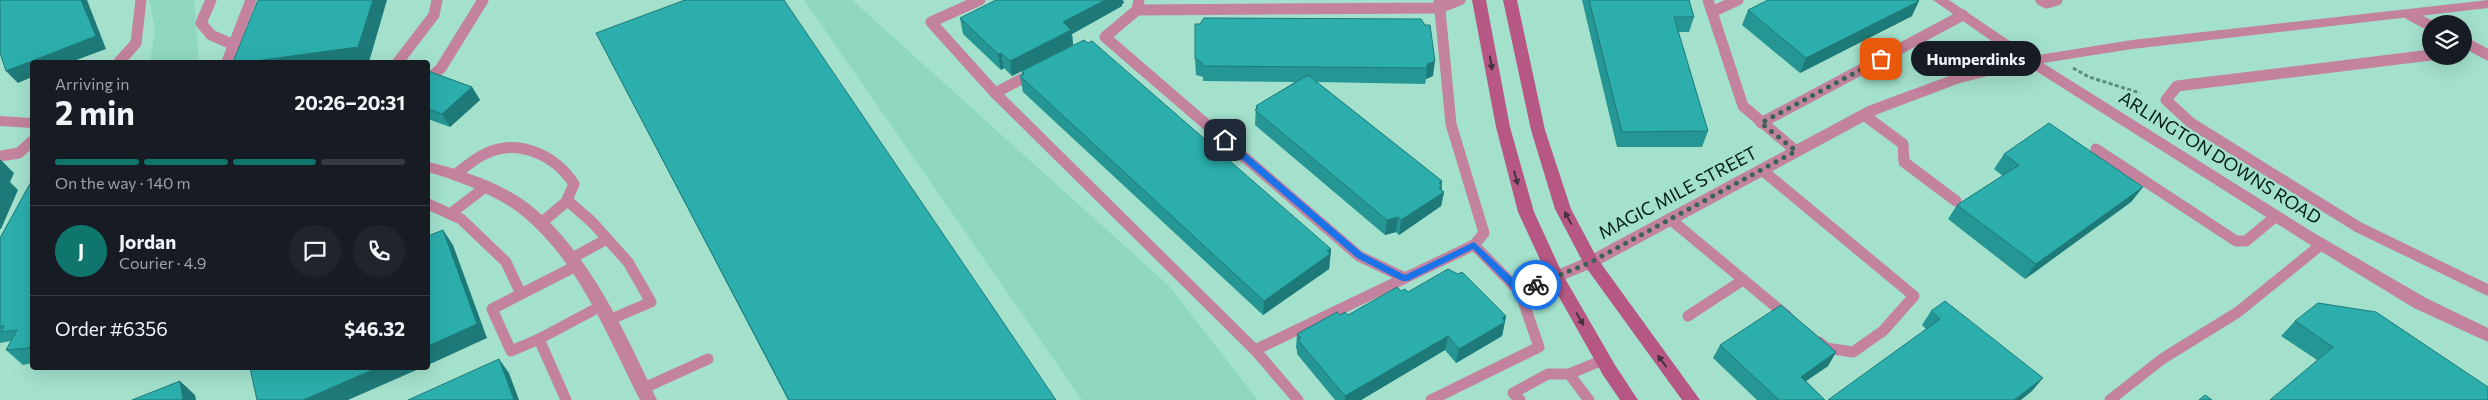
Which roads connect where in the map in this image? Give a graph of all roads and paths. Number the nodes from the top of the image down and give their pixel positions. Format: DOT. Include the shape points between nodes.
graph roads {
  1 [pos="141,0"];
  2 [pos="211,0"];
  3 [pos="251,0"];
  4 [pos="437,0"];
  5 [pos="483,0"];
  6 [pos="980,0"];
  7 [pos="1460,0"];
  8 [pos="1479,0"];
  9 [pos="1510,0"];
  10 [pos="1708,0"];
  11 [pos="1738,0"];
  12 [pos="1940,0"];
  13 [pos="2041,0"];
  14 [pos="2058,0"];
  15 [pos="1439,4"];
  16 [pos="2488,4"];
  17 [pos="1138,5"];
  18 [pos="1712,12"];
  19 [pos="2410,15"];
  20 [pos="1963,16"];
  21 [pos="2422,21"];
  22 [pos="234,45"];
  23 [pos="2472,46"];
  24 [pos="2477,49"];
  25 [pos="2472,50"];
  26 [pos="2488,55"];
  27 [pos="2422,56"];
  28 [pos="121,60"];
  29 [pos="228,60"];
  30 [pos="400,60"];
  31 [pos="2028,60"];
  32 [pos="1046,67"];
  33 [pos="430,78"];
  34 [pos="995,92"];
  35 [pos="1864,115"];
  36 [pos="0,121"];
  37 [pos="30,123"];
  38 [pos="1761,123"];
  39 [pos="30,143"];
  40 [pos="2096,149"];
  41 [pos="1796,151"];
  42 [pos="0,156"];
  43 [pos="430,168"];
  44 [pos="1762,170"];
  45 [pos="455,175"];
  46 [pos="484,188"];
  47 [pos="568,201"];
  48 [pos="1956,201"];
  49 [pos="430,205"];
  50 [pos="450,214"];
  51 [pos="2276,216"];
  52 [pos="1670,219"];
  53 [pos="540,224"];
  54 [pos="607,239"];
  55 [pos="2322,244"];
  56 [pos="1474,245"];
  57 [pos="573,262"];
  58 [pos="1591,262"];
  59 [pos="1556,277"];
  60 [pos="1405,278"];
  61 [pos="1743,280"];
  62 [pos="2488,290"];
  63 [pos="1520,292"];
  64 [pos="521,294"];
  65 [pos="601,306"];
  66 [pos="1688,316"];
  67 [pos="608,320"];
  68 [pos="1796,323"];
  69 [pos="2488,335"];
  70 [pos="1811,336"];
  71 [pos="539,339"];
  72 [pos="1255,350"];
  73 [pos="708,359"];
  74 [pos="1603,360"];
  75 [pos="1569,374"];
  76 [pos="646,394"];
  77 [pos="566,400"];
  78 [pos="1298,400"];
  79 [pos="1431,400"];
  80 [pos="1520,400"];
  81 [pos="1589,400"];
  82 [pos="1630,400"];
  83 [pos="1692,400"];
  84 [pos="2110,400"];
  1 -- 28 [label="lane" via="136,42"];
  2 -- 22 [label="lane" via="201,23 205,31 214,39"];
  3 -- 22 [label="lane"];
  4 -- 30 [label="lane" via="434,15"];
  5 -- 33 [label="lane" via="441,68"];
  6 -- 34 [label="lane" via="931,22"];
  7 -- 15 [label="lane"];
  8 -- 59 [label="main road, one-way" via="1502,127 1526,212"];
  58 -- 9 [label="main road, one-way" via="1563,209 1538,130"];
  10 -- 18 [label="lane"];
  11 -- 18 [label="lane"];
  12 -- 20 [label="street, ARLINGTON DOWNS ROAD"];
  13 -- 14 [label="lane" via="2048,3"];
  15 -- 17 [label="lane"];
  15 -- 56 [label="lane" via="1451,124 1484,234"];
  16 -- 19 [label="street, MAGIC MILE STREET"];
  17 -- 60 [label="lane" via="1101,39 1360,256"];
  18 -- 38 [label="lane" via="1743,106"];
  19 -- 21 [label="lane"];
  19 -- 31 [label="street, MAGIC MILE STREET" via="2124,45"];
  20 -- 31 [label="street, ARLINGTON DOWNS ROAD"];
  20 -- 38 [label="lane"];
  22 -- 29 [label="lane"];
  23 -- 24 [label="lane"];
  24 -- 25 [label="lane"];
  24 -- 26 [label="lane"];
  27 -- 62 [label="lane" via="2177,86 2166,100 2191,123 2358,227"];
  31 -- 35 [label="street, MAGIC MILE STREET" via="1929,88"];
  31 -- 51 [label="street, ARLINGTON DOWNS ROAD"];
  32 -- 34 [label="lane"];
  34 -- 72 [label="lane"];
  35 -- 41 [label="street, MAGIC MILE STREET"];
  35 -- 48 [label="lane" via="1903,144 1904,162"];
  36 -- 37 [label="street"];
  38 -- 41 [label="lane"];
  39 -- 42 [label="lane" via="19,153"];
  40 -- 51 [label="lane" via="2236,242 2246,241"];
  41 -- 44 [label="street, MAGIC MILE STREET"];
  43 -- 45 [label="street"];
  44 -- 52 [label="street, MAGIC MILE STREET"];
  44 -- 70 [label="lane" via="1914,296 1882,331 1854,352 1826,348"];
  45 -- 46 [label="street"];
  45 -- 47 [label="lane" via="484,153 516,146 551,160 567,172 574,184 573,195"];
  46 -- 50 [label="lane"];
  46 -- 53 [label="street" via="529,212"];
  47 -- 53 [label="lane"];
  47 -- 54 [label="lane"];
  49 -- 50 [label="lane"];
  50 -- 64 [label="lane" via="461,219 506,262"];
  51 -- 55 [label="street, ARLINGTON DOWNS ROAD"];
  52 -- 58 [label="street, MAGIC MILE STREET"];
  52 -- 61 [label="lane"];
  53 -- 57 [label="street"];
  54 -- 57 [label="lane"];
  54 -- 67 [label="lane" via="628,262 650,302"];
  55 -- 69 [label="street, ARLINGTON DOWNS ROAD" via="2420,303"];
  55 -- 84 [label="lane" via="2238,312 2162,360"];
  56 -- 60 [label="lane"];
  56 -- 63 [label="lane"];
  57 -- 64 [label="lane"];
  57 -- 65 [label="street"];
  58 -- 59 [label="street, MAGIC MILE STREET"];
  83 -- 58 [label="main road, one-way"];
  59 -- 63 [label="lane"];
  59 -- 74 [label="main road, one-way"];
  60 -- 72 [label="lane"];
  61 -- 66 [label="lane"];
  61 -- 68 [label="lane"];
  63 -- 79 [label="lane" via="1539,347"];
  64 -- 71 [label="lane" via="492,309 511,351"];
  65 -- 67 [label="street"];
  65 -- 71 [label="lane"];
  67 -- 76 [label="street"];
  71 -- 77 [label="lane"];
  72 -- 78 [label="lane"];
  73 -- 76 [label="lane"];
  74 -- 75 [label="lane"];
  74 -- 82 [label="main road"];
  75 -- 80 [label="lane" via="1548,374 1513,393"];
  75 -- 81 [label="lane"];
}
